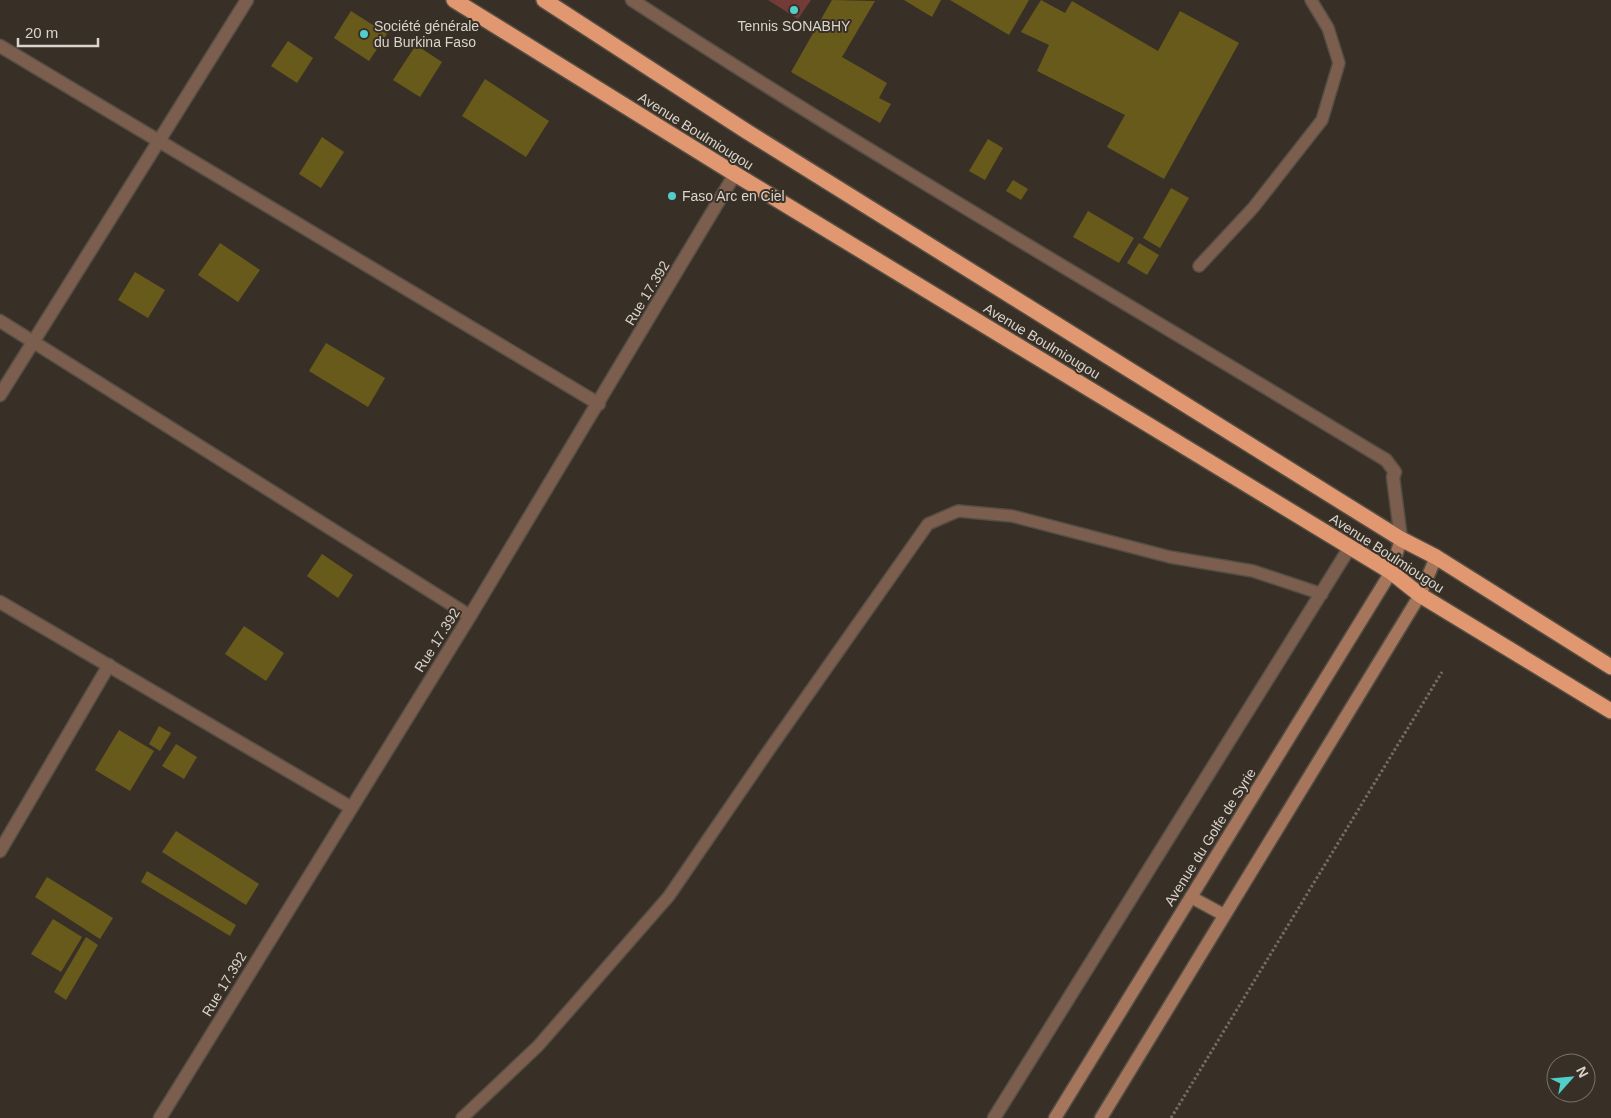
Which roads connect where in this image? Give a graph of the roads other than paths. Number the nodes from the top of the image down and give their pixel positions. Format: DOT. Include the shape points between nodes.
graph roads {
  1 [pos="247,0"];
  2 [pos="454,0"];
  3 [pos="544,0"];
  4 [pos="632,0"];
  5 [pos="1311,0"];
  6 [pos="0,46"];
  7 [pos="160,142"];
  8 [pos="734,174"];
  9 [pos="1199,266"];
  10 [pos="0,321"];
  11 [pos="33,341"];
  12 [pos="0,395"];
  13 [pos="599,404"];
  14 [pos="1400,539"];
  15 [pos="1350,547"];
  16 [pos="1436,557"];
  17 [pos="1391,572"];
  18 [pos="1322,594"];
  19 [pos="1420,595"];
  20 [pos="0,602"];
  21 [pos="470,616"];
  22 [pos="109,665"];
  23 [pos="1611,667"];
  24 [pos="1611,712"];
  25 [pos="350,807"];
  26 [pos="0,851"];
  27 [pos="1191,897"];
  28 [pos="1224,915"];
  29 [pos="160,1118"];
  30 [pos="462,1118"];
  31 [pos="994,1118"];
  32 [pos="1055,1118"];
  33 [pos="1101,1118"];
  1 -- 7 [label="street"];
  2 -- 8 [label="highway, Avenue Boulmiougou"];
  3 -- 14 [label="highway, Avenue Boulmiougou" via="754,136"];
  4 -- 14 [label="street" via="879,157 1120,298 1386,460 1395,472"];
  5 -- 9 [label="lane" via="1328,28 1339,64 1322,120 1253,208"];
  6 -- 7 [label="street"];
  7 -- 11 [label="street"];
  7 -- 13 [label="street"];
  8 -- 13 [label="street, Rue 17.392"];
  8 -- 15 [label="highway, Avenue Boulmiougou"];
  10 -- 11 [label="street"];
  11 -- 12 [label="street"];
  11 -- 21 [label="street"];
  13 -- 21 [label="street, Rue 17.392"];
  14 -- 16 [label="highway, Avenue Boulmiougou"];
  14 -- 17 [label="main road, Avenue du Golfe de Syrie"];
  15 -- 17 [label="highway, Avenue Boulmiougou"];
  15 -- 18 [label="street"];
  16 -- 19 [label="main road"];
  16 -- 23 [label="highway, Avenue Boulmiougou"];
  17 -- 19 [label="highway, Avenue Boulmiougou"];
  17 -- 27 [label="main road, Avenue du Golfe de Syrie"];
  18 -- 30 [label="lane" via="1253,571 1170,557 1012,516 958,511 928,524 669,896 538,1046"];
  18 -- 31 [label="street"];
  19 -- 24 [label="highway, Avenue Boulmiougou"];
  19 -- 28 [label="main road"];
  20 -- 22 [label="street"];
  21 -- 25 [label="street, Rue 17.392"];
  22 -- 25 [label="street"];
  22 -- 26 [label="street"];
  25 -- 29 [label="street, Rue 17.392"];
  27 -- 28 [label="main road"];
  27 -- 32 [label="main road, Avenue du Golfe de Syrie"];
  28 -- 33 [label="main road"];
}
